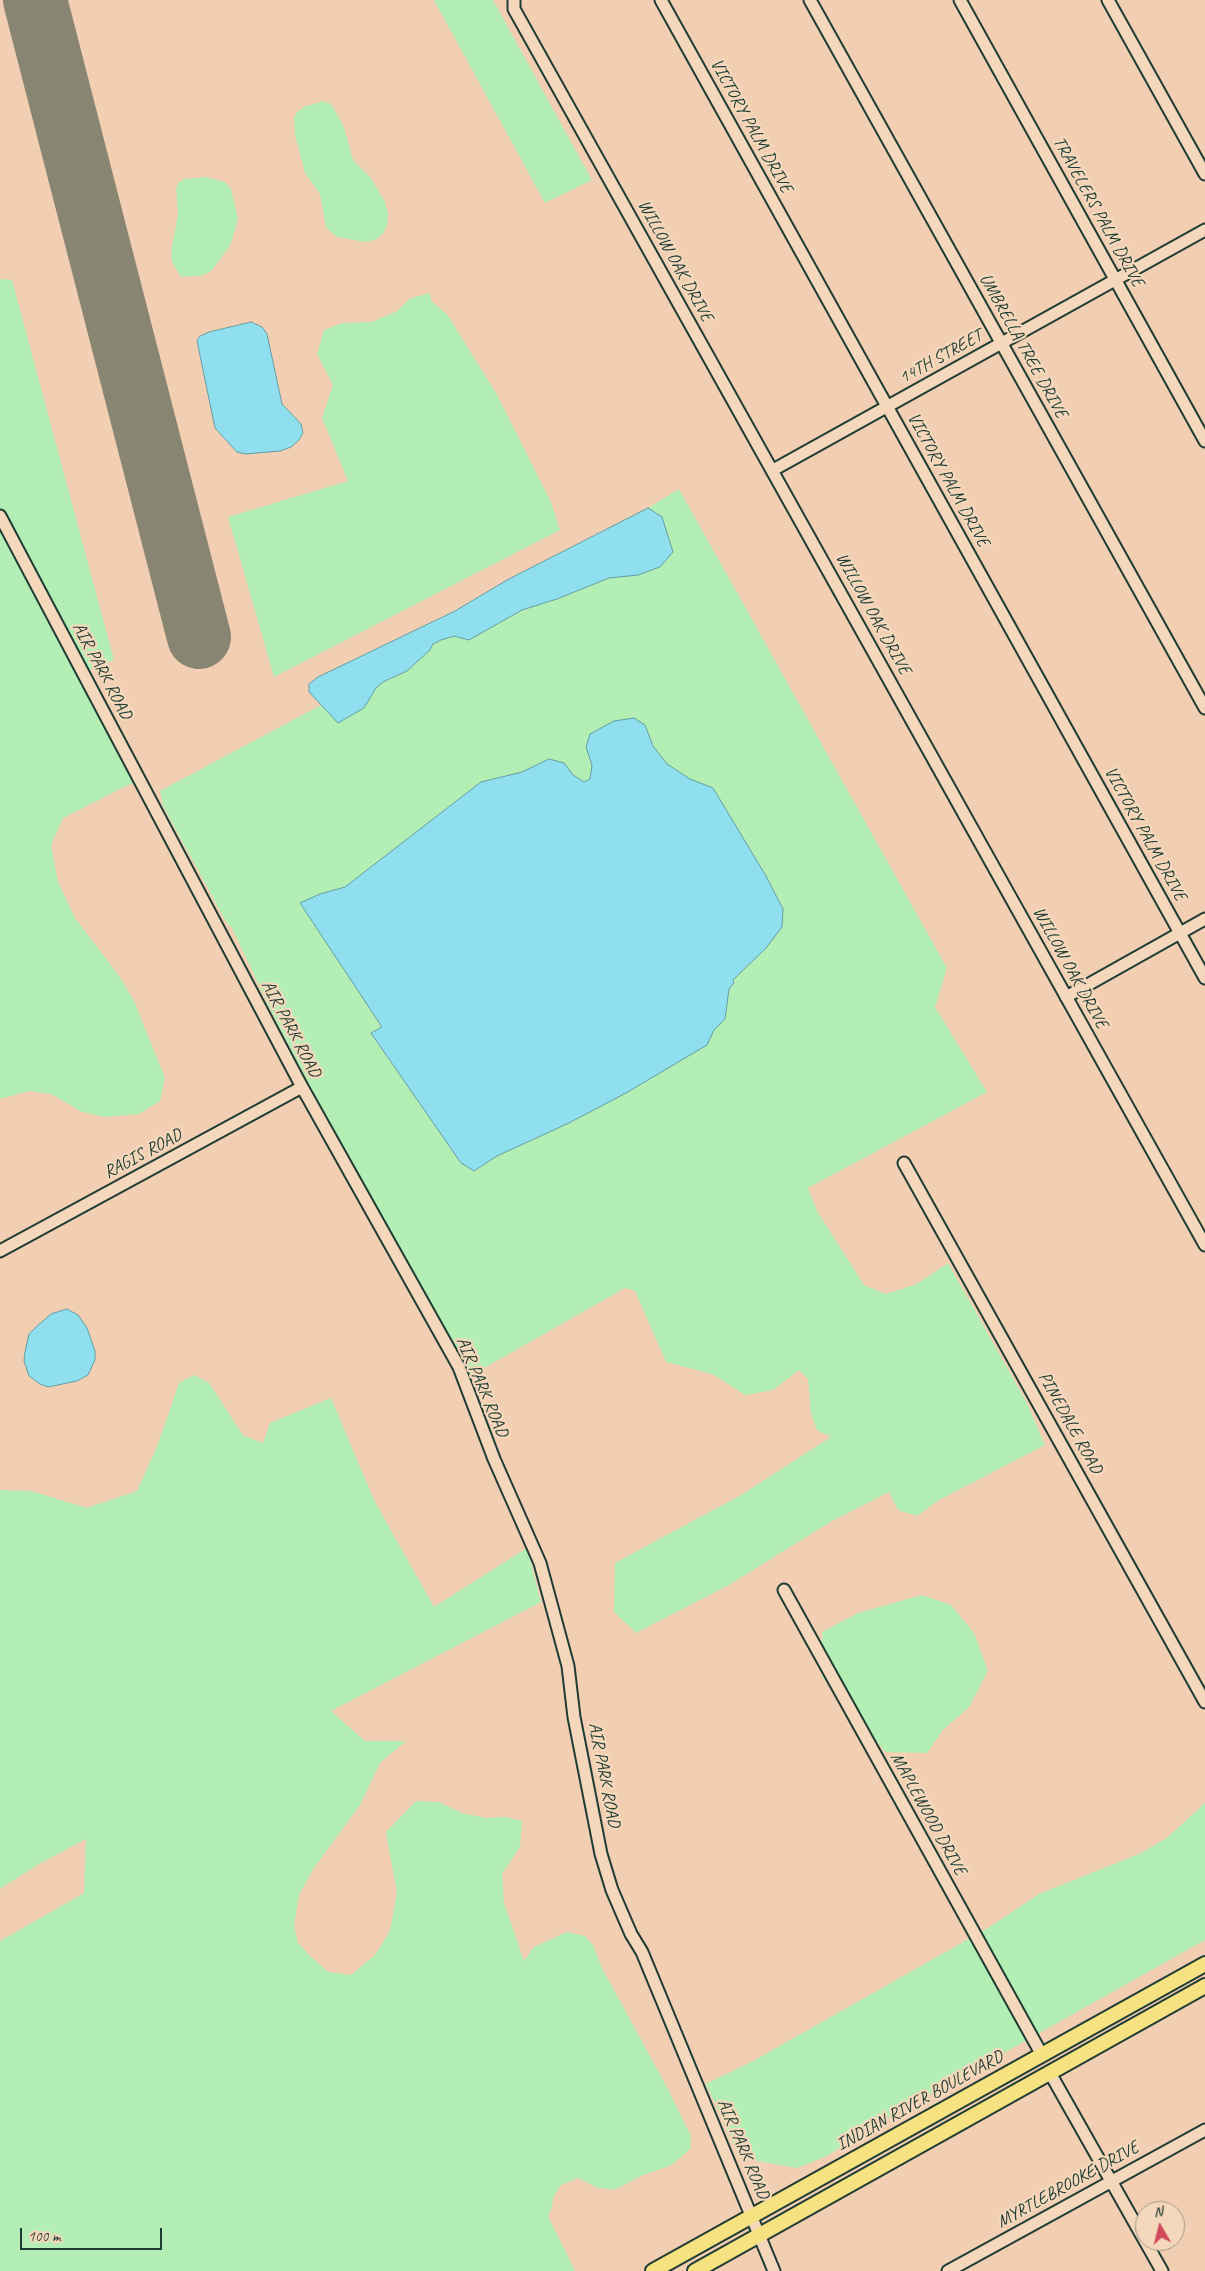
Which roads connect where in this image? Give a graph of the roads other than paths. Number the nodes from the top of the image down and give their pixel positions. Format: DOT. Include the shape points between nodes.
graph roads {
  1 [pos="514,0"];
  2 [pos="661,0"];
  3 [pos="810,0"];
  4 [pos="960,0"];
  5 [pos="1108,0"];
  6 [pos="1205,174"];
  7 [pos="1205,230"];
  8 [pos="1116,280"];
  9 [pos="1002,344"];
  10 [pos="887,407"];
  11 [pos="1205,441"];
  12 [pos="773,470"];
  13 [pos="0,516"];
  14 [pos="1205,708"];
  15 [pos="1205,919"];
  16 [pos="1180,933"];
  17 [pos="1205,978"];
  18 [pos="1066,997"];
  19 [pos="302,1087"];
  20 [pos="904,1163"];
  21 [pos="1205,1245"];
  22 [pos="0,1251"];
  23 [pos="784,1590"];
  24 [pos="1205,1702"];
  25 [pos="1205,1964"];
  26 [pos="1205,1986"];
  27 [pos="1064,2043"];
  28 [pos="1042,2055"];
  29 [pos="1050,2073"];
  30 [pos="1028,2085"];
  31 [pos="1205,2130"];
  32 [pos="1112,2181"];
  33 [pos="752,2216"];
  34 [pos="1135,2223"];
  35 [pos="760,2235"];
  36 [pos="1151,2251"];
  37 [pos="653,2271"];
  38 [pos="695,2271"];
  39 [pos="774,2271"];
  40 [pos="948,2271"];
  41 [pos="1162,2271"];
  1 -- 12 [label="street, WILLOW OAK DRIVE" via="514,9"];
  2 -- 10 [label="street, VICTORY PALM DRIVE"];
  3 -- 9 [label="street, UMBRELLA TREE DRIVE"];
  4 -- 8 [label="street, TRAVELERS PALM DRIVE"];
  5 -- 6 [label="street"];
  7 -- 8 [label="street, 14TH STREET"];
  8 -- 9 [label="street, 14TH STREET"];
  8 -- 11 [label="street, TRAVELERS PALM DRIVE"];
  9 -- 10 [label="street, 14TH STREET"];
  9 -- 14 [label="street, UMBRELLA TREE DRIVE"];
  10 -- 12 [label="street, 14TH STREET"];
  10 -- 16 [label="street, VICTORY PALM DRIVE"];
  12 -- 18 [label="street, WILLOW OAK DRIVE"];
  13 -- 19 [label="street, AIR PARK ROAD"];
  15 -- 16 [label="street"];
  16 -- 17 [label="street, VICTORY PALM DRIVE"];
  16 -- 18 [label="street"];
  18 -- 21 [label="street, WILLOW OAK DRIVE"];
  19 -- 22 [label="street, RAGIS ROAD"];
  19 -- 33 [label="street, AIR PARK ROAD" via="458,1367 540,1564 568,1666 578,1737 601,1854 612,1890 642,1952"];
  20 -- 24 [label="street, PINEDALE ROAD"];
  23 -- 28 [label="street, MAPLEWOOD DRIVE"];
  25 -- 27 [label="main road, INDIAN RIVER BOULEVARD"];
  26 -- 29 [label="main road"];
  27 -- 28 [label="main road, INDIAN RIVER BOULEVARD"];
  27 -- 29 [label="main road" via="1051,2062"];
  28 -- 30 [label="main road" via="1038,2072"];
  28 -- 33 [label="main road, INDIAN RIVER BOULEVARD"];
  29 -- 30 [label="main road"];
  29 -- 32 [label="street"];
  30 -- 35 [label="main road"];
  31 -- 32 [label="street, MYRTLEBROOKE DRIVE"];
  32 -- 34 [label="street"];
  32 -- 40 [label="street, MYRTLEBROOKE DRIVE"];
  33 -- 35 [label="street, AIR PARK ROAD"];
  33 -- 37 [label="main road, INDIAN RIVER BOULEVARD"];
  35 -- 38 [label="main road"];
  35 -- 39 [label="street, AIR PARK ROAD"];
  36 -- 41 [label="street"];
}
